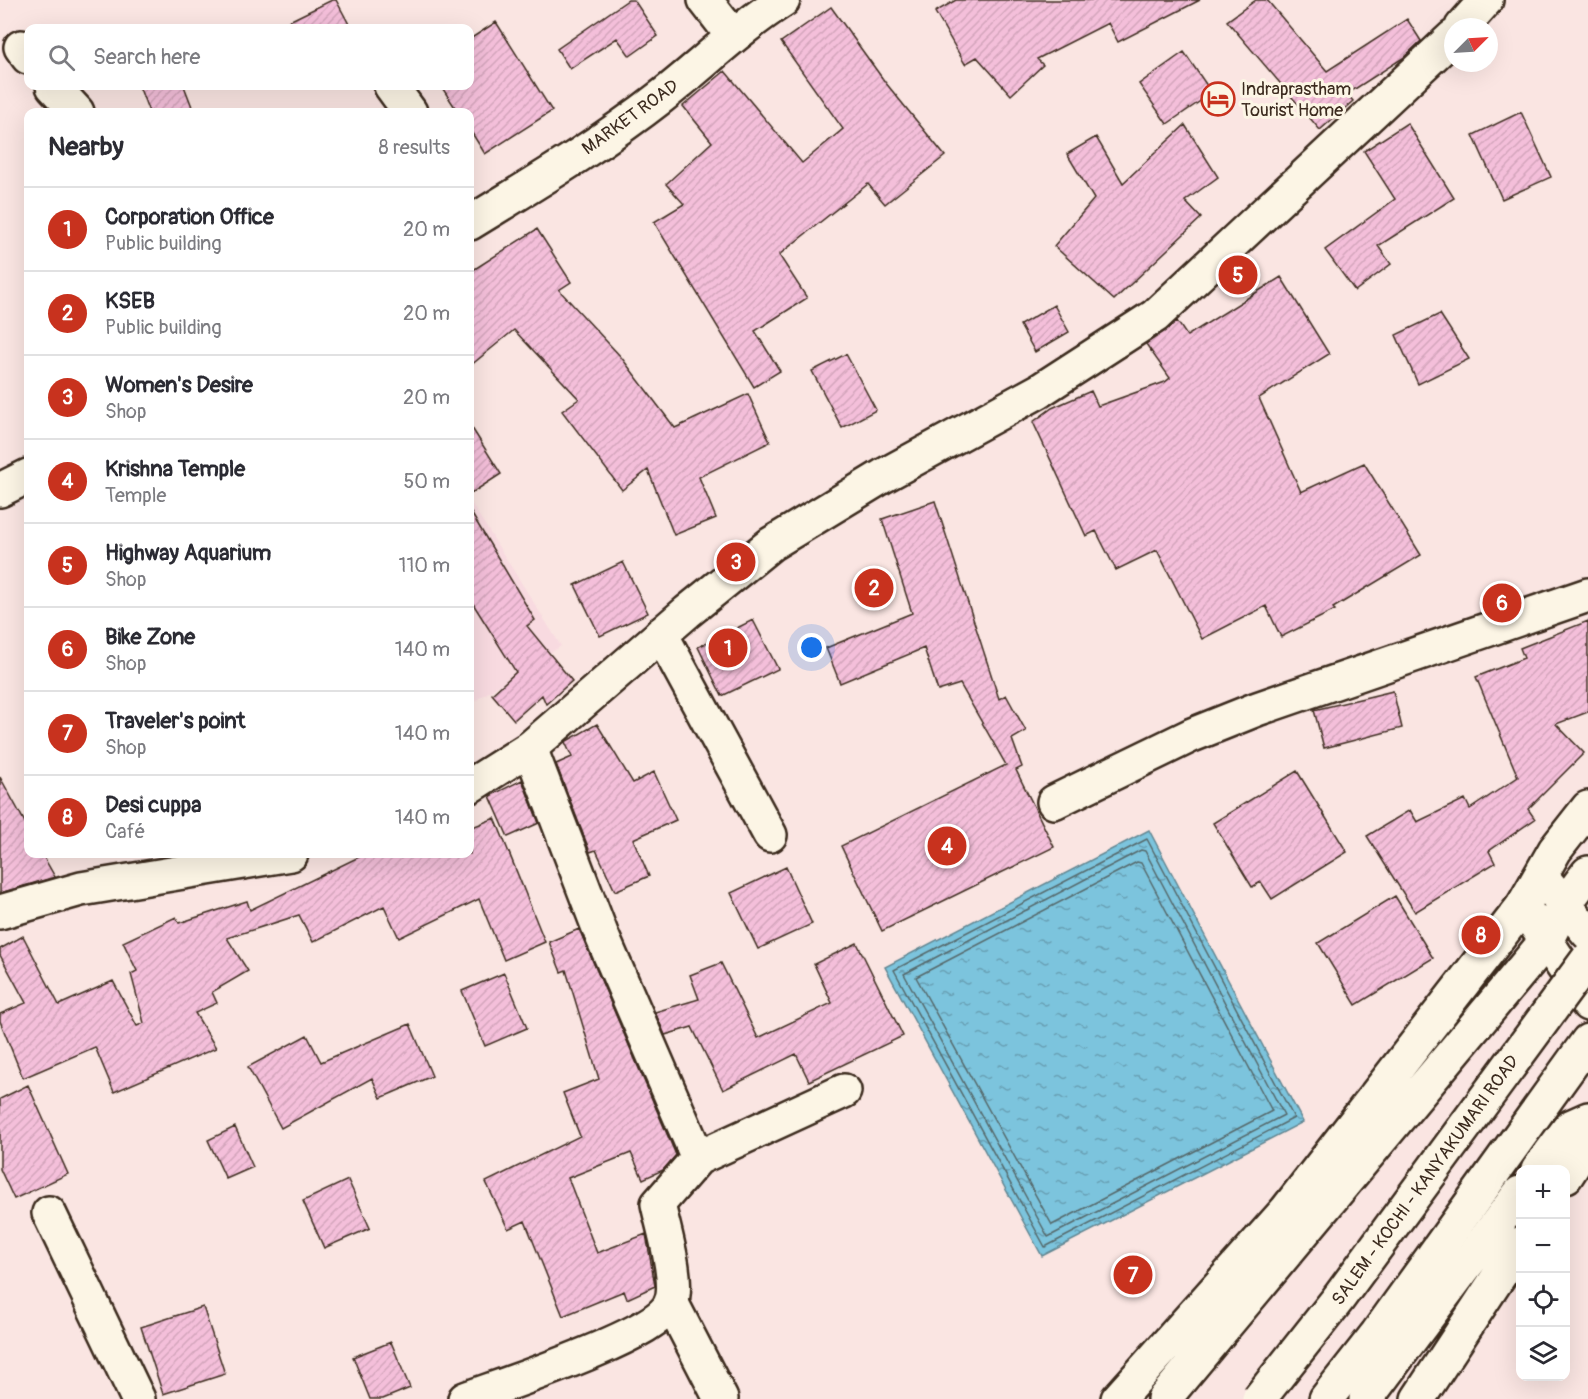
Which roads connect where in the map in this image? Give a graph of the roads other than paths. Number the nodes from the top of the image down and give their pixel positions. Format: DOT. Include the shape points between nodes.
graph roads {
  1 [pos="705,0"];
  2 [pos="783,0"];
  3 [pos="1486,0"];
  4 [pos="1470,18"];
  5 [pos="733,36"];
  6 [pos="1444,45"];
  7 [pos="57,90"];
  8 [pos="394,90"];
  9 [pos="73,108"];
  10 [pos="407,108"];
  11 [pos="474,212"];
  12 [pos="24,478"];
  13 [pos="0,490"];
  14 [pos="1588,595"];
  15 [pos="661,634"];
  16 [pos="530,748"];
  17 [pos="474,783"];
  18 [pos="1054,802"];
  19 [pos="1588,808"];
  20 [pos="770,835"];
  21 [pos="267,858"];
  22 [pos="1588,873"];
  23 [pos="1541,876"];
  24 [pos="1564,905"];
  25 [pos="1523,906"];
  26 [pos="0,912"];
  27 [pos="1588,933"];
  28 [pos="1546,941"];
  29 [pos="1588,959"];
  30 [pos="1588,1004"];
  31 [pos="1588,1041"];
  32 [pos="844,1091"];
  33 [pos="1588,1098"];
  34 [pos="1582,1129"];
  35 [pos="698,1158"];
  36 [pos="1543,1165"];
  37 [pos="1570,1165"];
  38 [pos="1516,1200"];
  39 [pos="49,1213"];
  40 [pos="1516,1252"];
  41 [pos="671,1302"];
  42 [pos="138,1399"];
  43 [pos="465,1399"];
  44 [pos="722,1399"];
  45 [pos="1118,1399"];
  46 [pos="1164,1399"];
  47 [pos="1259,1399"];
  48 [pos="1326,1399"];
  49 [pos="1366,1399"];
  50 [pos="1418,1399"];
  1 -- 5 [label="main road"];
  2 -- 5 [label="main road, MARKET ROAD"];
  3 -- 4 [label="main road"];
  5 -- 11 [label="main road, MARKET ROAD" via="660,97 558,170"];
  6 -- 15 [label="main road" via="1155,316 1039,391 883,476 771,544"];
  7 -- 9 [label="main road"];
  8 -- 10 [label="main road"];
  12 -- 13 [label="main road"];
  14 -- 18 [label="main road" via="1257,709 1192,735"];
  15 -- 16 [label="main road"];
  15 -- 20 [label="main road"];
  16 -- 17 [label="main road"];
  16 -- 35 [label="main road" via="602,936"];
  19 -- 23 [label="main road" via="1555,850"];
  21 -- 26 [label="main road" via="81,889"];
  22 -- 24 [label="main road"];
  23 -- 24 [label="main road"];
  23 -- 25 [label="main road"];
  24 -- 27 [label="main road"];
  24 -- 28 [label="main road"];
  25 -- 28 [label="main road"];
  25 -- 45 [label="main road" via="1286,1211"];
  28 -- 30 [label="main road"];
  28 -- 46 [label="main road"];
  29 -- 47 [label="main road, SALEM - KOCHI - KANYAKUMARI ROAD, bridge" via="1338,1299"];
  31 -- 48 [label="main road"];
  32 -- 35 [label="main road"];
  33 -- 34 [label="main road"];
  34 -- 36 [label="main road"];
  34 -- 37 [label="main road"];
  35 -- 41 [label="main road" via="658,1204 675,1288"];
  38 -- 49 [label="main road"];
  39 -- 42 [label="main road"];
  40 -- 50 [label="main road"];
  41 -- 43 [label="main road" via="667,1310 621,1339"];
  41 -- 44 [label="main road"];
}
